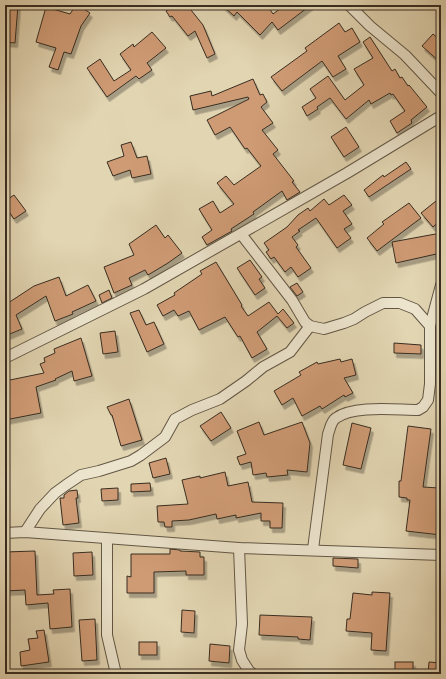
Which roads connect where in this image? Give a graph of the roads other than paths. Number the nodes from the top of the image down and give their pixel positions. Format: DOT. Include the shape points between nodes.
graph roads {
  1 [pos="355,7"];
  2 [pos="441,93"];
  3 [pos="441,116"];
  4 [pos="241,234"];
  5 [pos="441,285"];
  6 [pos="310,326"];
  7 [pos="430,326"];
  8 [pos="5,358"];
  9 [pos="26,532"];
  10 [pos="5,533"];
  11 [pos="107,539"];
  12 [pos="239,548"];
  13 [pos="313,549"];
  14 [pos="441,555"];
  15 [pos="116,674"];
  16 [pos="253,674"];
  1 -- 2 [label="street" via="370,26 405,55"];
  3 -- 4 [label="street"];
  4 -- 6 [label="street"];
  4 -- 8 [label="street" via="144,289"];
  5 -- 7 [label="street"];
  6 -- 7 [label="street" via="324,328 344,323 383,303 400,303 415,309"];
  6 -- 9 [label="street" via="290,352 263,367 220,399 175,419 165,437 142,455 118,465 81,475 66,485 40,509"];
  7 -- 13 [label="street" via="430,384 428,400 423,407 418,410 355,410 333,421 328,434"];
  9 -- 10 [label="street"];
  9 -- 11 [label="street"];
  11 -- 12 [label="street"];
  11 -- 15 [label="street" via="107,635"];
  12 -- 13 [label="street"];
  12 -- 16 [label="street" via="242,624 239,650 242,660"];
  13 -- 14 [label="street"];
}
